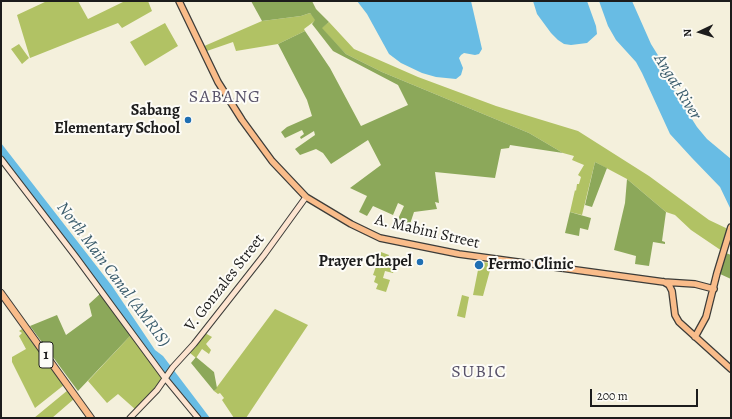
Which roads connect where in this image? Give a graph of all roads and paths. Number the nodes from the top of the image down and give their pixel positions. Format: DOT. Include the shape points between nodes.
graph roads {
  1 [pos="179,1"];
  2 [pos="1,160"];
  3 [pos="306,197"];
  4 [pos="731,227"];
  5 [pos="664,282"];
  6 [pos="714,289"];
  7 [pos="1,293"];
  8 [pos="695,337"];
  9 [pos="731,369"];
  10 [pos="166,377"];
  11 [pos="91,418"];
  12 [pos="130,418"];
  13 [pos="198,418"];
  1 -- 3 [label="main road, A. Mabini Street" via="218,82 236,111 272,162"];
  2 -- 10 [label="street"];
  3 -- 5 [label="main road, A. Mabini Street" via="351,224 373,235 394,241 473,257"];
  3 -- 10 [label="street, V. Gonzales Street" via="220,311"];
  4 -- 6 [label="main road"];
  5 -- 6 [label="main road, A. Mabini Street" via="696,284"];
  5 -- 8 [label="main road" via="672,291 675,315"];
  6 -- 8 [label="main road" via="706,317"];
  7 -- 11 [label="highway, 1"];
  8 -- 9 [label="main road"];
  10 -- 12 [label="street, V. Gonzales Street"];
  10 -- 13 [label="street"];
}
